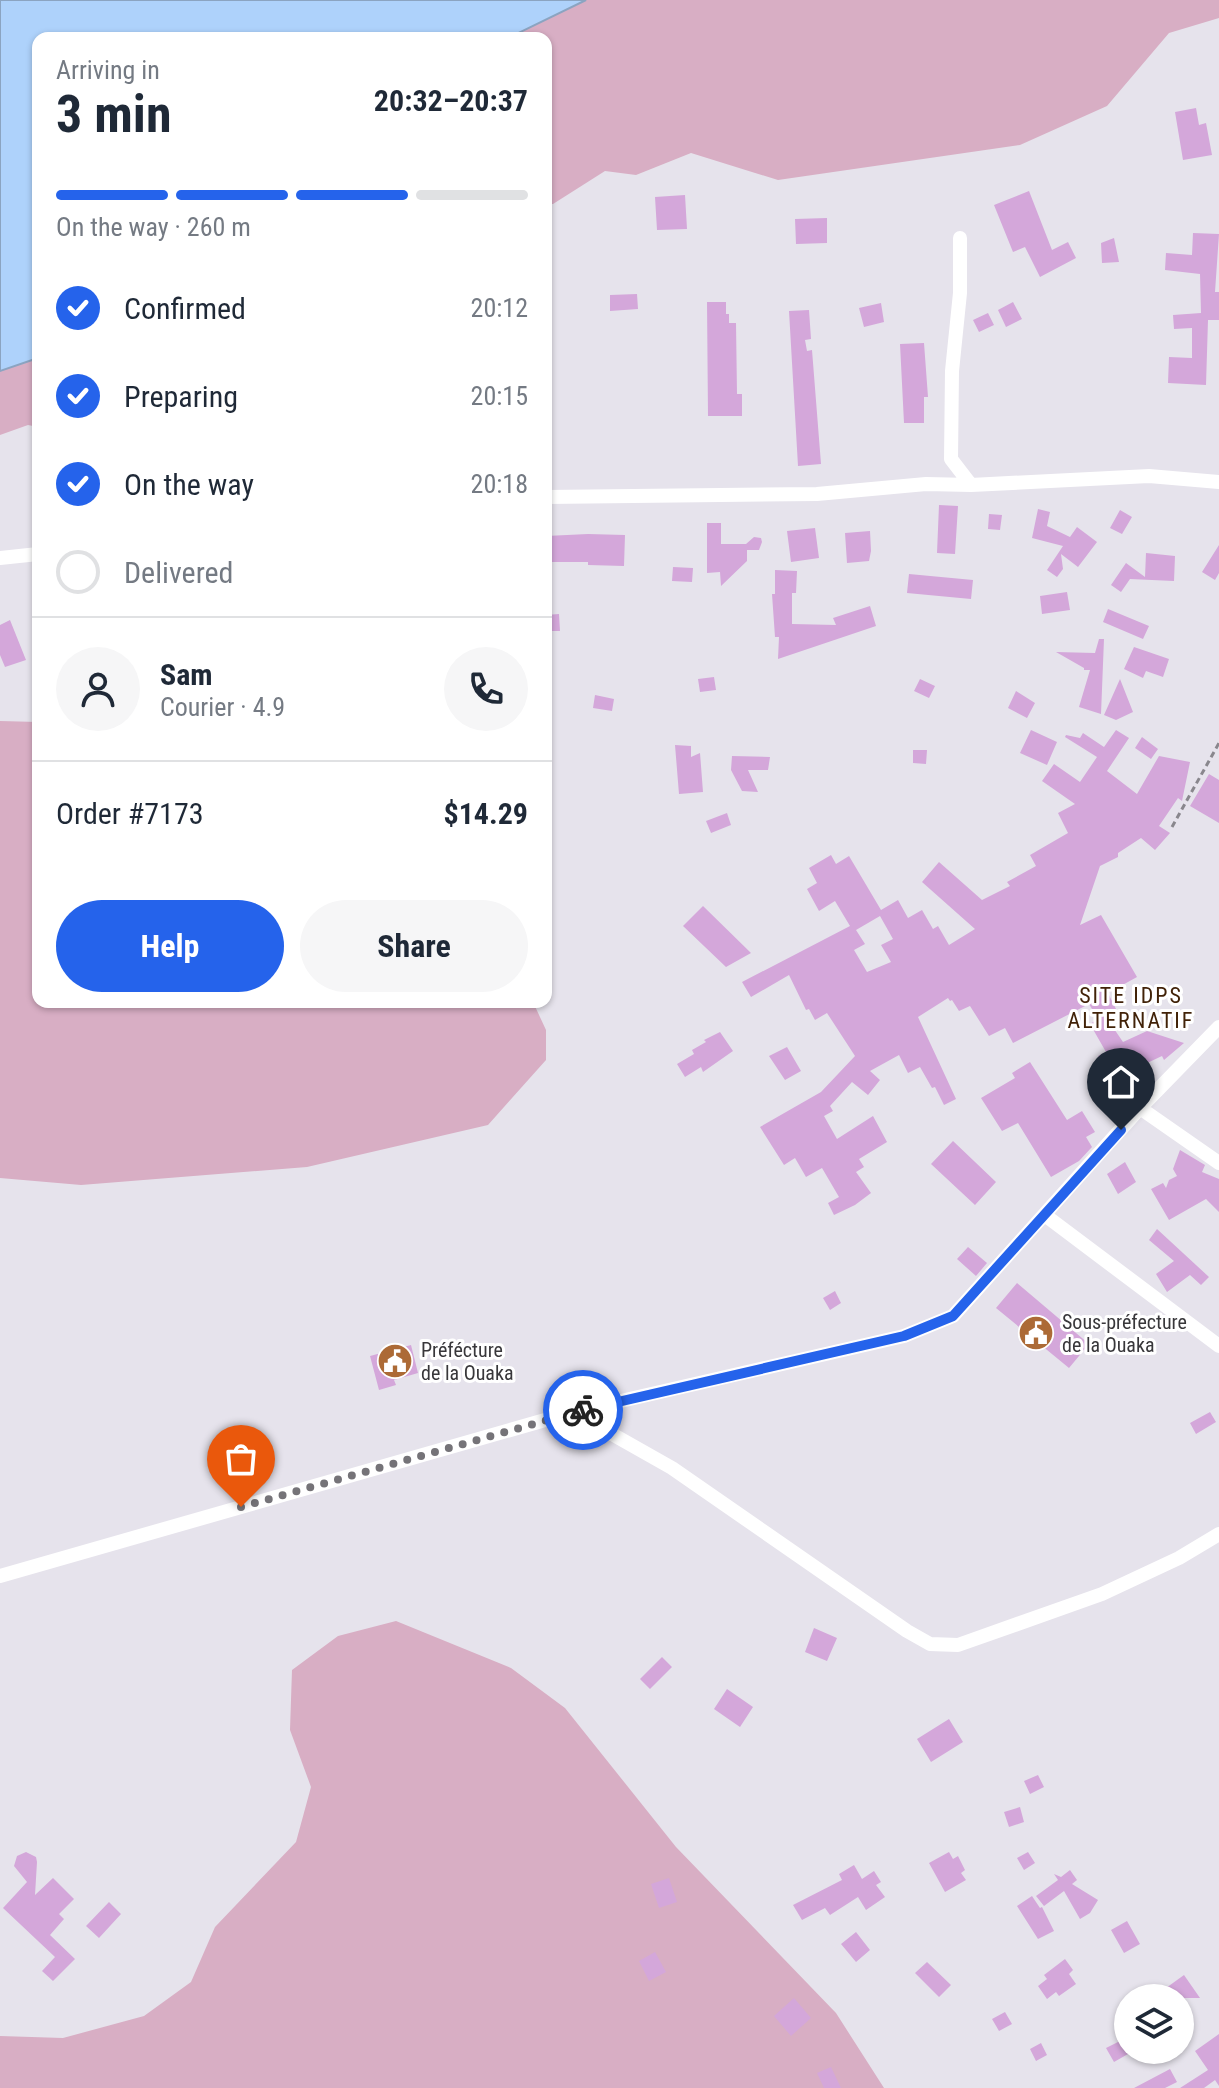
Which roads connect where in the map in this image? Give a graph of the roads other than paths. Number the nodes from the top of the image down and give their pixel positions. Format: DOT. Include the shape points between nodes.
graph roads {
  1 [pos="960,238"];
  2 [pos="1219,482"];
  3 [pos="971,485"];
  4 [pos="552,497"];
  5 [pos="32,555"];
  6 [pos="0,558"];
  7 [pos="1219,1027"];
  8 [pos="1140,1108"];
  9 [pos="1219,1163"];
  10 [pos="1046,1216"];
  11 [pos="1219,1346"];
  12 [pos="573,1412"];
  13 [pos="1219,1534"];
  14 [pos="0,1576"];
  1 -- 3 [label="street" via="951,459"];
  2 -- 3 [label="street" via="1149,476"];
  3 -- 4 [label="street" via="817,494"];
  5 -- 6 [label="street"];
  7 -- 8 [label="street"];
  8 -- 9 [label="street"];
  8 -- 10 [label="street"];
  10 -- 11 [label="street"];
  10 -- 12 [label="street" via="953,1316 930,1327"];
  12 -- 13 [label="street" via="672,1468 930,1644 958,1645 1102,1594"];
  12 -- 14 [label="street"];
}
